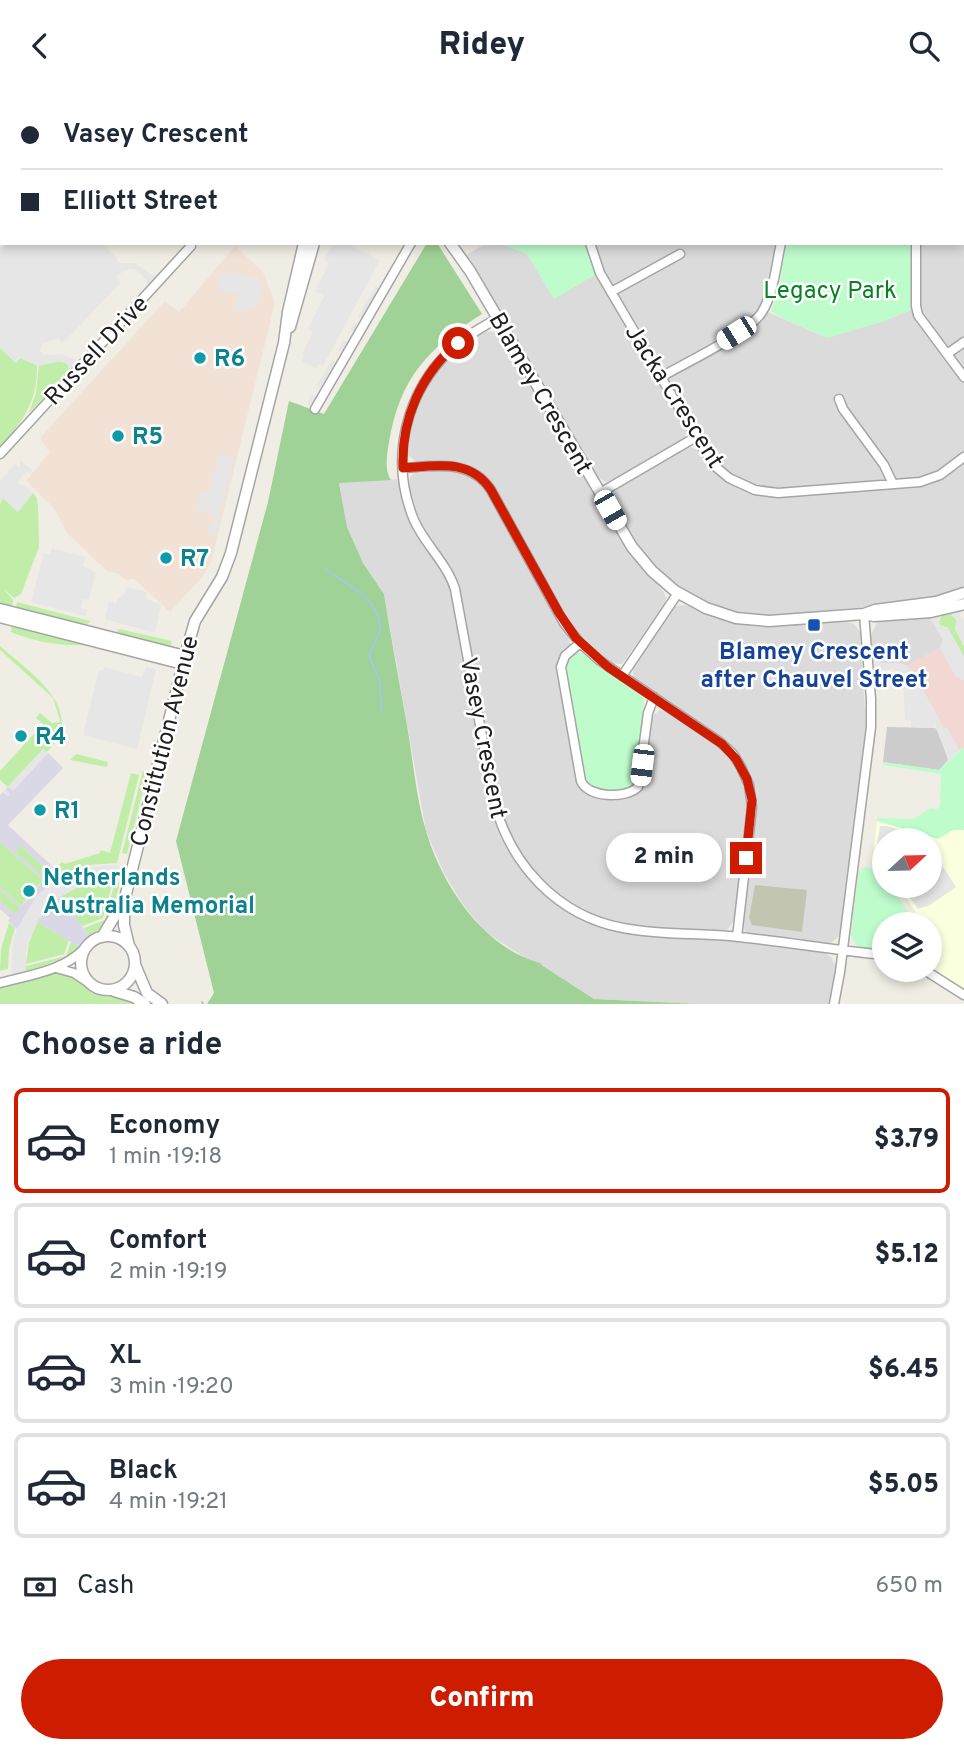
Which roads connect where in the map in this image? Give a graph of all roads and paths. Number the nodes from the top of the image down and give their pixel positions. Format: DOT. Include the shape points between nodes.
graph roads {
  1 [pos="304,245"];
  2 [pos="313,245"];
  3 [pos="410,245"];
  4 [pos="451,245"];
  5 [pos="457,245"];
  6 [pos="590,245"];
  7 [pos="781,245"];
  8 [pos="916,245"];
  9 [pos="191,246"];
  10 [pos="680,254"];
  11 [pos="470,271"];
  12 [pos="611,292"];
  13 [pos="498,319"];
  14 [pos="964,342"];
  15 [pos="284,343"];
  16 [pos="947,354"];
  17 [pos="661,377"];
  18 [pos="964,377"];
  19 [pos="839,398"];
  20 [pos="315,409"];
  21 [pos="696,437"];
  22 [pos="0,454"];
  23 [pos="964,457"];
  24 [pos="403,468"];
  25 [pos="894,484"];
  26 [pos="600,493"];
  27 [pos="678,593"];
  28 [pos="964,593"];
  29 [pos="939,604"];
  30 [pos="959,606"];
  31 [pos="0,609"];
  32 [pos="864,614"];
  33 [pos="0,617"];
  34 [pos="91,637"];
  35 [pos="580,642"];
  36 [pos="184,660"];
  37 [pos="622,676"];
  38 [pos="654,697"];
  39 [pos="124,902"];
  40 [pos="102,937"];
  41 [pos="737,937"];
  42 [pos="129,946"];
  43 [pos="85,948"];
  44 [pos="843,950"];
  45 [pos="872,954"];
  46 [pos="135,963"];
  47 [pos="56,968"];
  48 [pos="942,981"];
  49 [pos="0,983"];
  50 [pos="89,983"];
  51 [pos="110,991"];
  52 [pos="964,995"];
  53 [pos="145,1004"];
  54 [pos="162,1004"];
  55 [pos="834,1004"];
  1 -- 15 [label="street, Constitution Avenue"];
  2 -- 15 [label="street, Constitution Avenue"];
  3 -- 20 [label="street"];
  4 -- 11 [label="street, Blamey Crescent"];
  5 -- 11 [label="street, Blamey Crescent"];
  6 -- 12 [label="street, Jacka Crescent"];
  7 -- 17 [label="street" via="768,298 758,318"];
  8 -- 16 [label="street" via="918,315"];
  9 -- 22 [label="street, Russell Drive"];
  10 -- 12 [label="street"];
  11 -- 13 [label="street, Blamey Crescent"];
  12 -- 17 [label="street, Jacka Crescent"];
  13 -- 24 [label="street, Vasey Crescent" via="457,344 426,379 407,424"];
  13 -- 26 [label="street, Blamey Crescent"];
  14 -- 16 [label="street"];
  15 -- 36 [label="street, Constitution Avenue" via="231,553 195,621"];
  16 -- 18 [label="street"];
  17 -- 21 [label="street, Jacka Crescent"];
  19 -- 25 [label="street"];
  21 -- 25 [label="street, Jacka Crescent" via="720,471 760,491"];
  21 -- 26 [label="street"];
  23 -- 25 [label="street, Jacka Crescent" via="933,478"];
  24 -- 35 [label="street" via="455,466 481,478"];
  24 -- 41 [label="street, Vasey Crescent" via="415,521 454,585 494,801 504,833 523,865 559,900 598,921 637,930"];
  26 -- 27 [label="street, Blamey Crescent" via="639,557"];
  27 -- 32 [label="street, Blamey Crescent" via="722,614 760,621"];
  27 -- 37 [label="street"];
  28 -- 29 [label="street, Blamey Crescent"];
  29 -- 30 [label="street"];
  29 -- 32 [label="street, Blamey Crescent"];
  31 -- 34 [label="street"];
  32 -- 44 [label="street" via="871,720"];
  33 -- 34 [label="street"];
  34 -- 36 [label="street"];
  35 -- 37 [label="street"];
  35 -- 38 [label="street" via="565,656 561,669 585,789 624,794 638,787"];
  36 -- 39 [label="street, Constitution Avenue"];
  37 -- 38 [label="street"];
  38 -- 41 [label="street" via="726,747 748,782 751,814"];
  39 -- 40 [label="street, Constitution Avenue"];
  39 -- 42 [label="street, Constitution Avenue"];
  40 -- 42 [label="street" via="119,938"];
  40 -- 43 [label="street"];
  41 -- 44 [label="street, Vasey Crescent"];
  42 -- 46 [label="street"];
  43 -- 47 [label="street"];
  43 -- 50 [label="street" via="81,968"];
  44 -- 45 [label="street, Vasey Crescent"];
  44 -- 55 [label="street"];
  46 -- 51 [label="street" via="130,981"];
  46 -- 54 [label="street" via="147,993"];
  47 -- 49 [label="street"];
  47 -- 50 [label="street"];
  48 -- 52 [label="street"];
  50 -- 51 [label="street"];
  51 -- 53 [label="street"];
}
